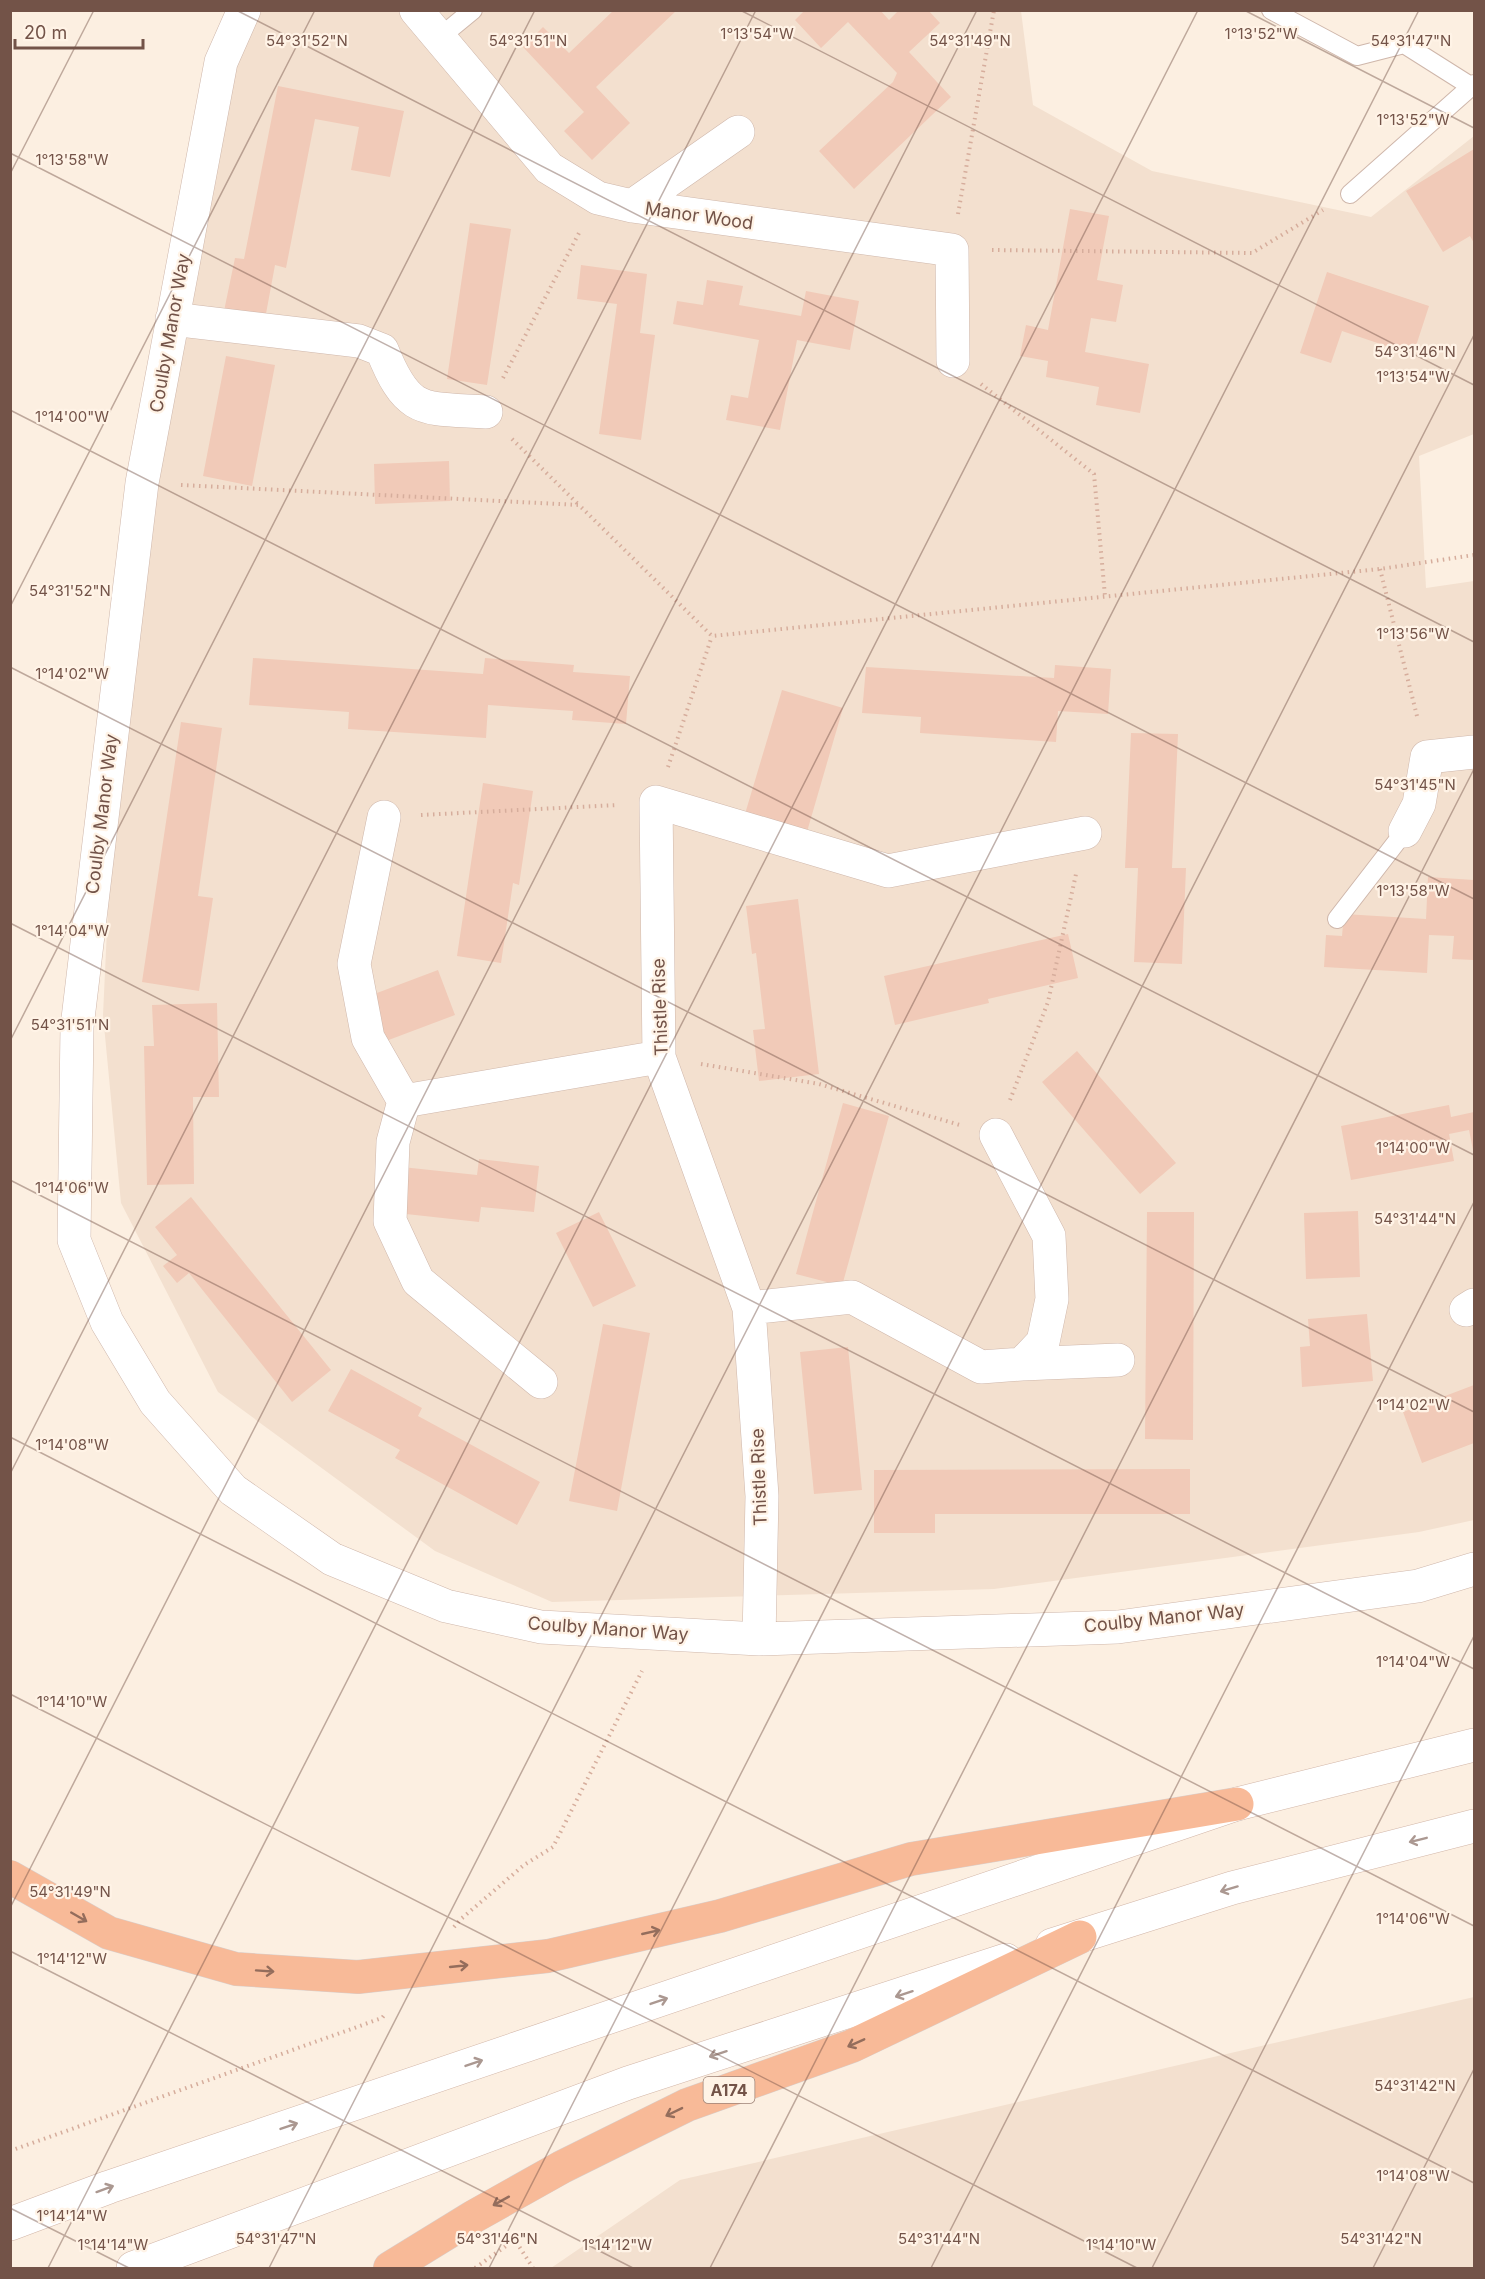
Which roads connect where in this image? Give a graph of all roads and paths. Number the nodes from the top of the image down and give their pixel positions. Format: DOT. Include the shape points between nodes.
graph roads {
  1 [pos="244,10"];
  2 [pos="416,10"];
  3 [pos="473,10"];
  4 [pos="994,10"];
  5 [pos="1271,10"];
  6 [pos="439,38"];
  7 [pos="1473,86"];
  8 [pos="738,132"];
  9 [pos="1350,194"];
  10 [pos="598,198"];
  11 [pos="632,206"];
  12 [pos="952,250"];
  13 [pos="172,319"];
  14 [pos="953,361"];
  15 [pos="486,412"];
  16 [pos="142,483"];
  17 [pos="579,505"];
  18 [pos="1474,555"];
  19 [pos="1380,569"];
  20 [pos="1105,597"];
  21 [pos="712,636"];
  22 [pos="1474,752"];
  23 [pos="1427,757"];
  24 [pos="656,802"];
  25 [pos="384,818"];
  26 [pos="1405,831"];
  27 [pos="1085,833"];
  28 [pos="1337,919"];
  29 [pos="659,1057"];
  30 [pos="404,1101"];
  31 [pos="996,1135"];
  32 [pos="748,1308"];
  33 [pos="1118,1360"];
  34 [pos="1022,1364"];
  35 [pos="541,1382"];
  36 [pos="1474,1569"];
  37 [pos="759,1639"];
  38 [pos="1474,1745"];
  39 [pos="1237,1804"];
  40 [pos="1474,1826"];
  41 [pos="10,1877"];
  42 [pos="1080,1936"];
  43 [pos="10,2224"];
  44 [pos="133,2268"];
  45 [pos="390,2268"];
  46 [pos="475,2268"];
  47 [pos="533,2268"];
  1 -- 13 [label="street, Coulby Manor Way" via="221,62"];
  2 -- 6 [label="street, Manor Wood"];
  3 -- 6 [label="lane"];
  4 -- 12 [label="path"];
  5 -- 7 [label="lane" via="1357,56 1404,44"];
  6 -- 10 [label="street, Manor Wood" via="549,168"];
  7 -- 9 [label="lane"];
  8 -- 11 [label="street"];
  9 -- 12 [label="path" via="1252,253"];
  10 -- 11 [label="street, Manor Wood"];
  10 -- 15 [label="path"];
  11 -- 12 [label="street, Manor Wood"];
  12 -- 14 [label="street"];
  13 -- 15 [label="street" via="359,341 382,350 392,375 410,400 427,408"];
  13 -- 16 [label="street, Coulby Manor Way"];
  14 -- 20 [label="path" via="1094,474"];
  15 -- 17 [label="path"];
  16 -- 17 [label="path"];
  16 -- 37 [label="street, Coulby Manor Way" via="77,1027 74,1240 108,1322 155,1402 233,1490 332,1559 446,1606 541,1627"];
  17 -- 21 [label="path"];
  18 -- 19 [label="path"];
  19 -- 20 [label="path"];
  19 -- 23 [label="path"];
  20 -- 21 [label="path"];
  21 -- 24 [label="path"];
  22 -- 23 [label="street"];
  23 -- 26 [label="street" via="1419,804"];
  24 -- 25 [label="path"];
  24 -- 27 [label="street" via="888,871"];
  24 -- 29 [label="street, Thistle Rise"];
  25 -- 30 [label="street" via="354,964 368,1038"];
  26 -- 28 [label="lane"];
  27 -- 31 [label="path" via="1048,1002"];
  29 -- 30 [label="street"];
  29 -- 31 [label="path" via="819,1084"];
  29 -- 32 [label="street, Thistle Rise"];
  30 -- 35 [label="street" via="393,1142 390,1221 418,1281"];
  31 -- 34 [label="street" via="1049,1236 1052,1299 1043,1342"];
  32 -- 34 [label="street" via="852,1297 981,1366"];
  32 -- 37 [label="street, Thistle Rise" via="762,1496"];
  33 -- 34 [label="street"];
  36 -- 37 [label="street, Coulby Manor Way" via="1418,1586 1118,1626"];
  38 -- 39 [label="street"];
  41 -- 39 [label="highway, one-way" via="109,1934 236,1969 358,1977 548,1956 720,1916 911,1859"];
  43 -- 39 [label="street, one-way"];
  40 -- 42 [label="street, one-way" via="1232,1888"];
  42 -- 44 [label="street, one-way" via="628,2083"];
  42 -- 45 [label="highway, A174, one-way" via="852,2046 687,2105 562,2167"];
  46 -- 47 [label="path" via="515,2240"];
}
